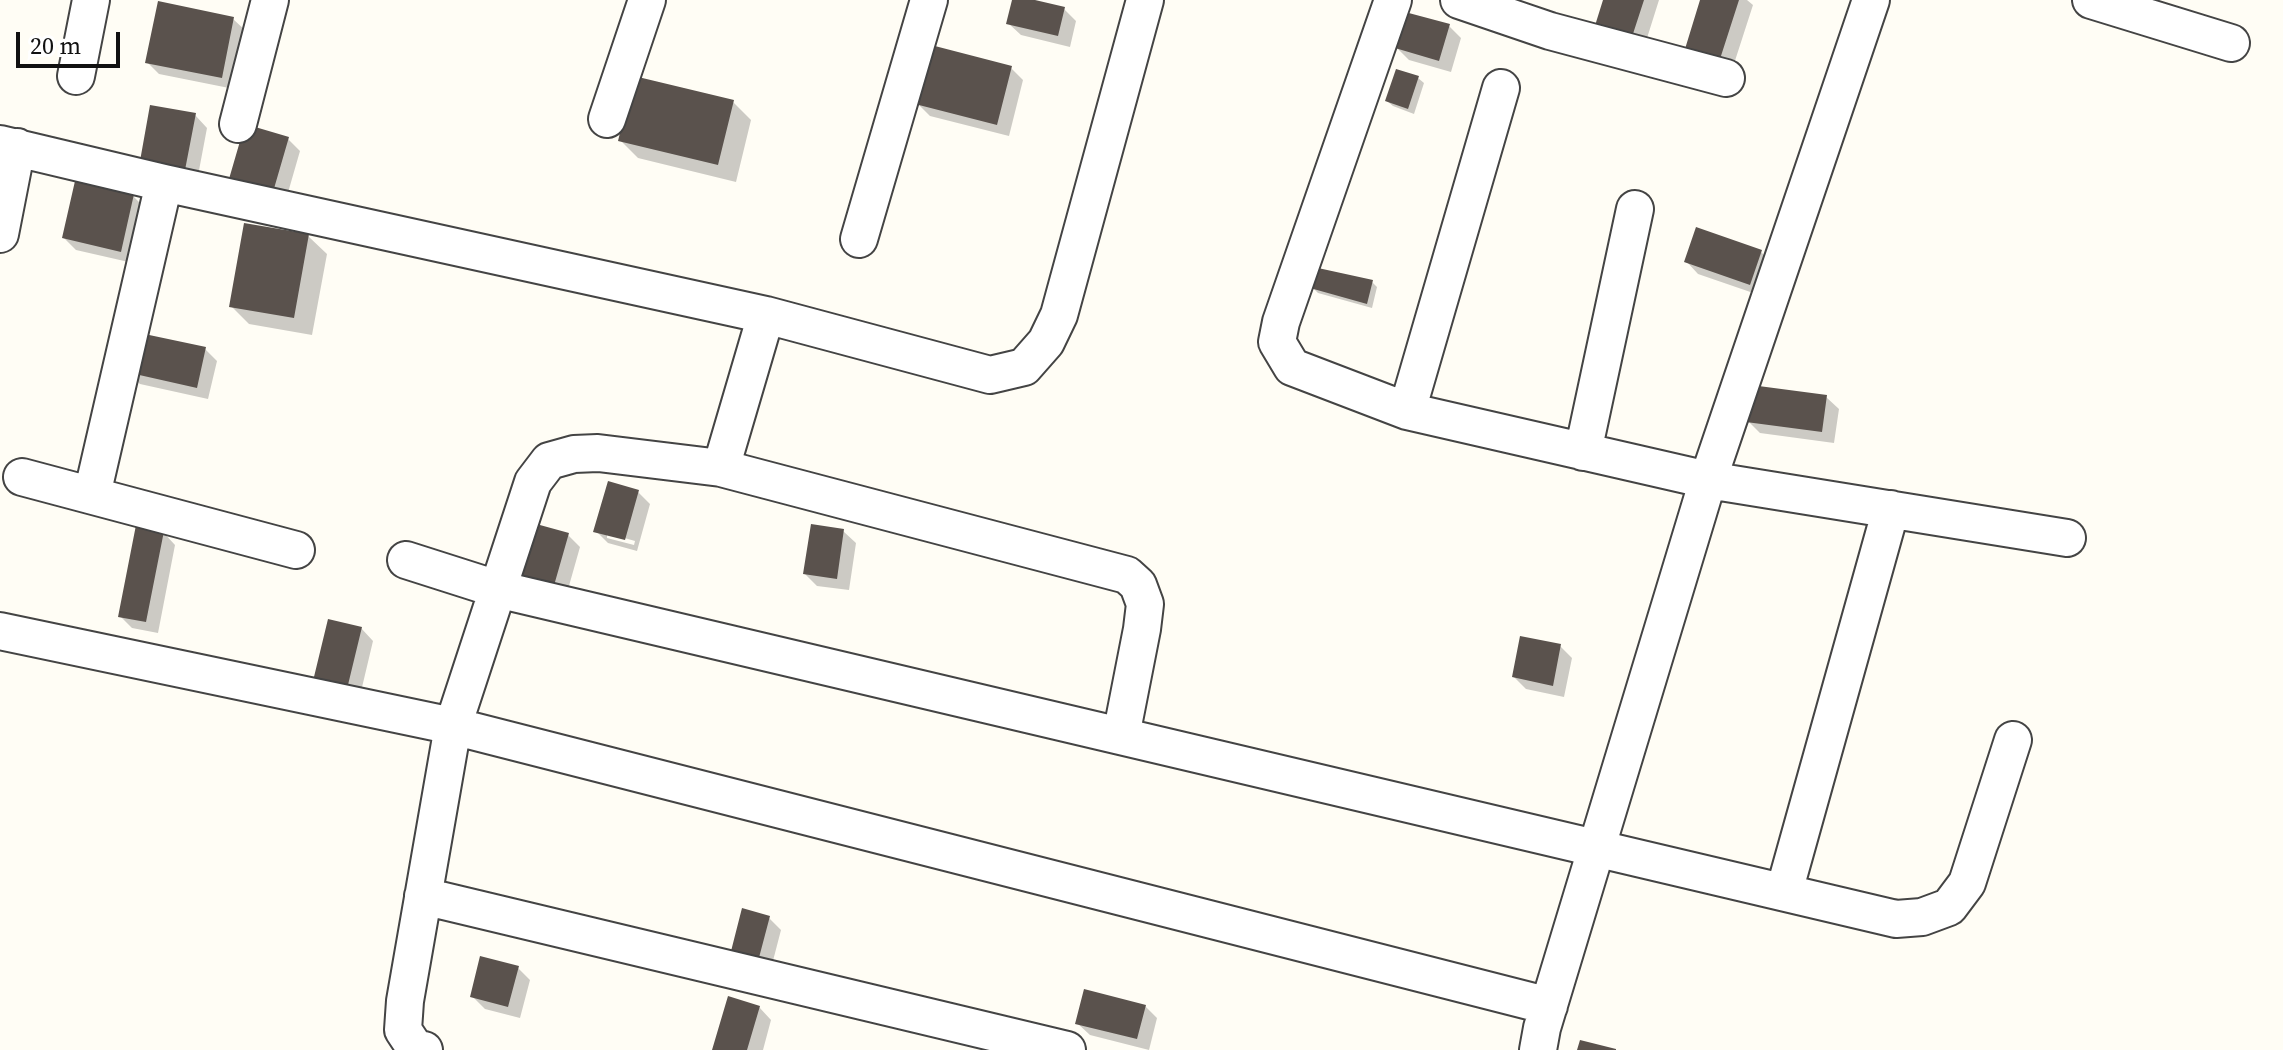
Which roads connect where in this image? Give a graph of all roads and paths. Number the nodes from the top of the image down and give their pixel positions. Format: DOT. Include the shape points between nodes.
graph roads {
  1 [pos="91,0"];
  2 [pos="270,0"];
  3 [pos="647,0"];
  4 [pos="929,0"];
  5 [pos="1145,0"];
  6 [pos="1393,0"];
  7 [pos="1459,0"];
  8 [pos="1871,0"];
  9 [pos="2091,0"];
  10 [pos="2231,43"];
  11 [pos="76,76"];
  12 [pos="1726,78"];
  13 [pos="1501,88"];
  14 [pos="607,119"];
  15 [pos="238,124"];
  16 [pos="8,146"];
  17 [pos="164,183"];
  18 [pos="1635,209"];
  19 [pos="0,234"];
  20 [pos="859,239"];
  21 [pos="766,315"];
  22 [pos="1407,411"];
  23 [pos="1583,452"];
  24 [pos="721,468"];
  25 [pos="22,477"];
  26 [pos="1708,480"];
  27 [pos="92,495"];
  28 [pos="1891,509"];
  29 [pos="2067,538"];
  30 [pos="296,550"];
  31 [pos="406,560"];
  32 [pos="497,589"];
  33 [pos="0,631"];
  34 [pos="453,726"];
  35 [pos="1121,736"];
  36 [pos="2013,740"];
  37 [pos="1597,848"];
  38 [pos="1784,892"];
  39 [pos="423,896"];
  40 [pos="1549,1006"];
  41 [pos="424,1050"];
  42 [pos="1067,1050"];
  43 [pos="1538,1050"];
  1 -- 11 [label="street"];
  2 -- 15 [label="street"];
  3 -- 14 [label="street"];
  4 -- 20 [label="street"];
  5 -- 21 [label="street" via="1059,315 1046,342 1024,367 990,375"];
  6 -- 22 [label="street" via="1277,342 1292,367"];
  7 -- 12 [label="street" via="1550,31"];
  8 -- 26 [label="street"];
  9 -- 10 [label="street"];
  13 -- 22 [label="street"];
  16 -- 17 [label="street"];
  16 -- 19 [label="street"];
  17 -- 21 [label="street"];
  17 -- 27 [label="street"];
  18 -- 23 [label="street"];
  21 -- 24 [label="street"];
  22 -- 23 [label="street"];
  23 -- 26 [label="street"];
  24 -- 32 [label="street" via="598,453 549,461 533,482"];
  24 -- 35 [label="street" via="1127,575 1138,585 1145,604"];
  25 -- 27 [label="street"];
  26 -- 28 [label="street"];
  26 -- 37 [label="street"];
  27 -- 30 [label="street"];
  28 -- 29 [label="street"];
  28 -- 38 [label="street"];
  31 -- 32 [label="street"];
  32 -- 34 [label="street"];
  32 -- 35 [label="street"];
  33 -- 34 [label="street"];
  34 -- 39 [label="street"];
  34 -- 40 [label="street"];
  35 -- 37 [label="street"];
  36 -- 38 [label="street" via="1967,883 1949,907 1896,919"];
  37 -- 38 [label="street"];
  37 -- 40 [label="street"];
  39 -- 41 [label="street" via="403,1030 415,1048"];
  39 -- 42 [label="street"];
  40 -- 43 [label="street"];
}
